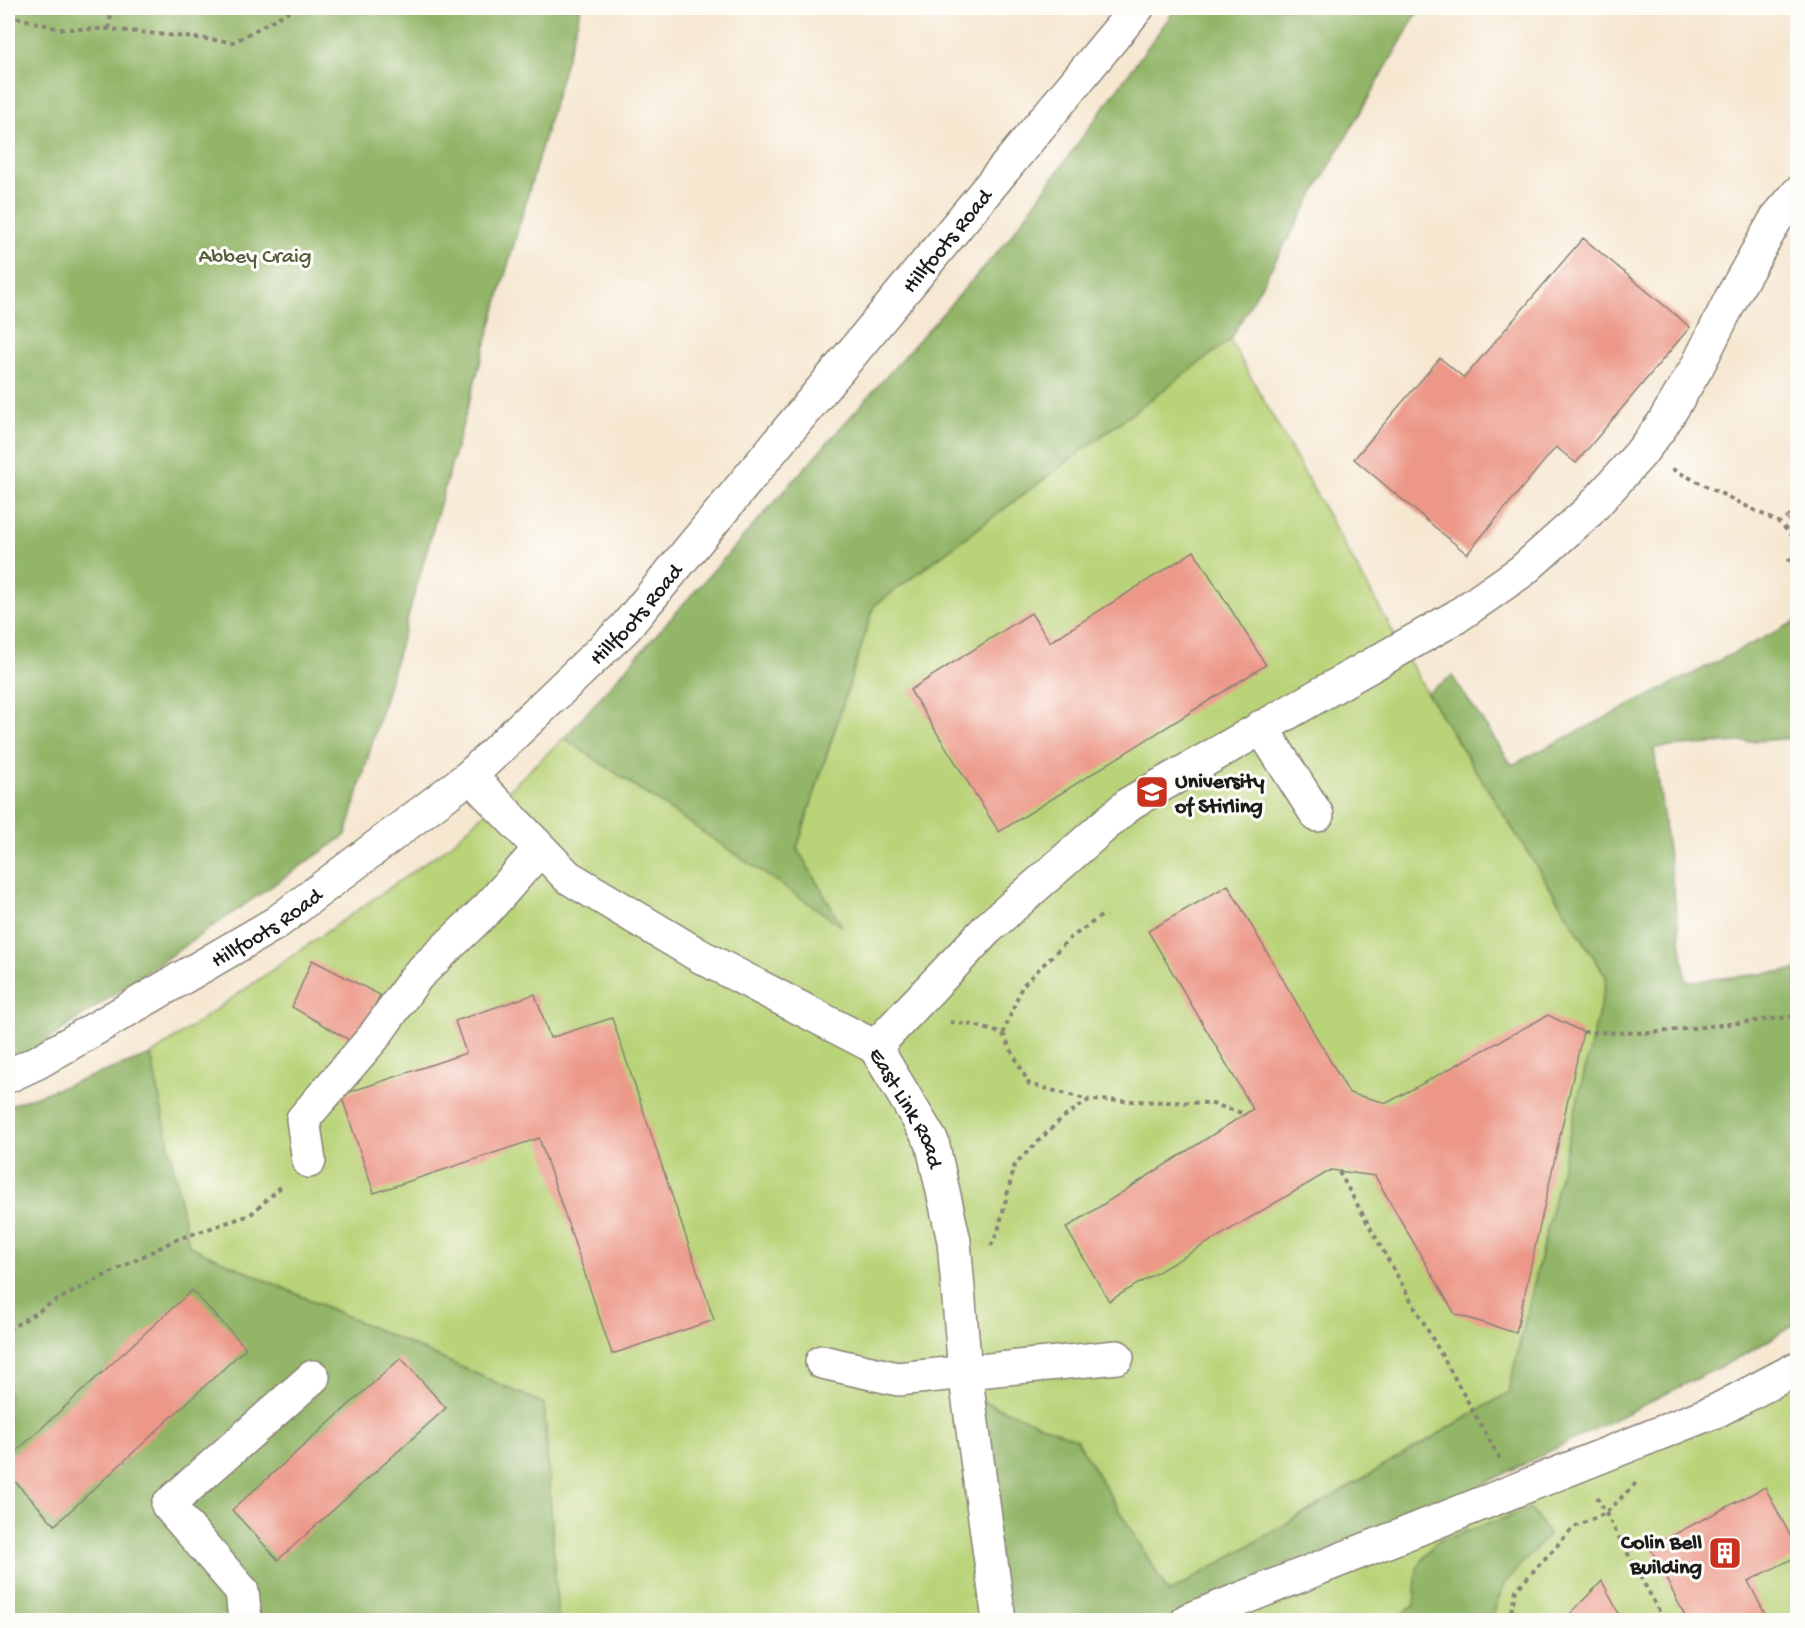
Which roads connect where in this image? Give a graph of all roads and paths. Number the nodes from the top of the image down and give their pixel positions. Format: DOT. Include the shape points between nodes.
graph roads {
  1 [pos="112,8"];
  2 [pos="295,8"];
  3 [pos="1137,8"];
  4 [pos="8,15"];
  5 [pos="109,29"];
  6 [pos="1797,193"];
  7 [pos="1640,454"];
  8 [pos="1797,542"];
  9 [pos="1797,554"];
  10 [pos="1788,561"];
  11 [pos="1261,728"];
  12 [pos="470,776"];
  13 [pos="1317,815"];
  14 [pos="540,849"];
  15 [pos="1104,914"];
  16 [pos="904,1016"];
  17 [pos="1797,1016"];
  18 [pos="1583,1032"];
  19 [pos="1003,1034"];
  20 [pos="875,1047"];
  21 [pos="8,1076"];
  22 [pos="1089,1101"];
  23 [pos="1246,1114"];
  24 [pos="309,1161"];
  25 [pos="1339,1172"];
  26 [pos="989,1251"];
  27 [pos="8,1330"];
  28 [pos="1117,1358"];
  29 [pos="822,1362"];
  30 [pos="1797,1368"];
  31 [pos="965,1372"];
  32 [pos="313,1377"];
  33 [pos="1580,1466"];
  34 [pos="1518,1491"];
  35 [pos="1606,1513"];
  36 [pos="245,1620"];
  37 [pos="999,1620"];
  38 [pos="1188,1620"];
  39 [pos="1509,1620"];
  40 [pos="1664,1620"];
  1 -- 5 [label="path"];
  2 -- 5 [label="path" via="234,42"];
  3 -- 12 [label="main road, Hillfoots Road" via="625,628"];
  4 -- 5 [label="path" via="60,29"];
  6 -- 7 [label="main road" via="1776,219 1697,367"];
  7 -- 8 [label="path" via="1780,523"];
  7 -- 11 [label="main road" via="1589,511 1522,571 1456,617"];
  9 -- 10 [label="path"];
  11 -- 13 [label="main road"];
  11 -- 16 [label="main road" via="1130,803 987,929"];
  12 -- 14 [label="main road, East Link Road"];
  12 -- 21 [label="main road, Hillfoots Road" via="276,923"];
  14 -- 20 [label="main road, East Link Road" via="568,877 690,950"];
  14 -- 24 [label="main road" via="488,908 417,976 373,1038 303,1119"];
  15 -- 19 [label="path" via="1069,939 1022,986"];
  16 -- 19 [label="path" via="974,1025"];
  16 -- 20 [label="main road"];
  17 -- 18 [label="path" via="1650,1033"];
  19 -- 22 [label="path" via="1029,1083"];
  20 -- 31 [label="main road, East Link Road" via="932,1142 954,1241"];
  22 -- 23 [label="path" via="1209,1103"];
  22 -- 26 [label="path" via="1060,1119 1016,1164"];
  24 -- 27 [label="path" via="250,1215 175,1240 55,1301"];
  25 -- 34 [label="path"];
  28 -- 31 [label="main road"];
  29 -- 31 [label="main road" via="898,1379"];
  30 -- 33 [label="main road" via="1718,1410"];
  31 -- 37 [label="main road, East Link Road"];
  32 -- 36 [label="main road" via="168,1505 242,1591"];
  33 -- 34 [label="main road"];
  33 -- 35 [label="path"];
  34 -- 38 [label="main road"];
  35 -- 39 [label="path" via="1574,1527 1516,1590"];
  35 -- 40 [label="path"];
}
